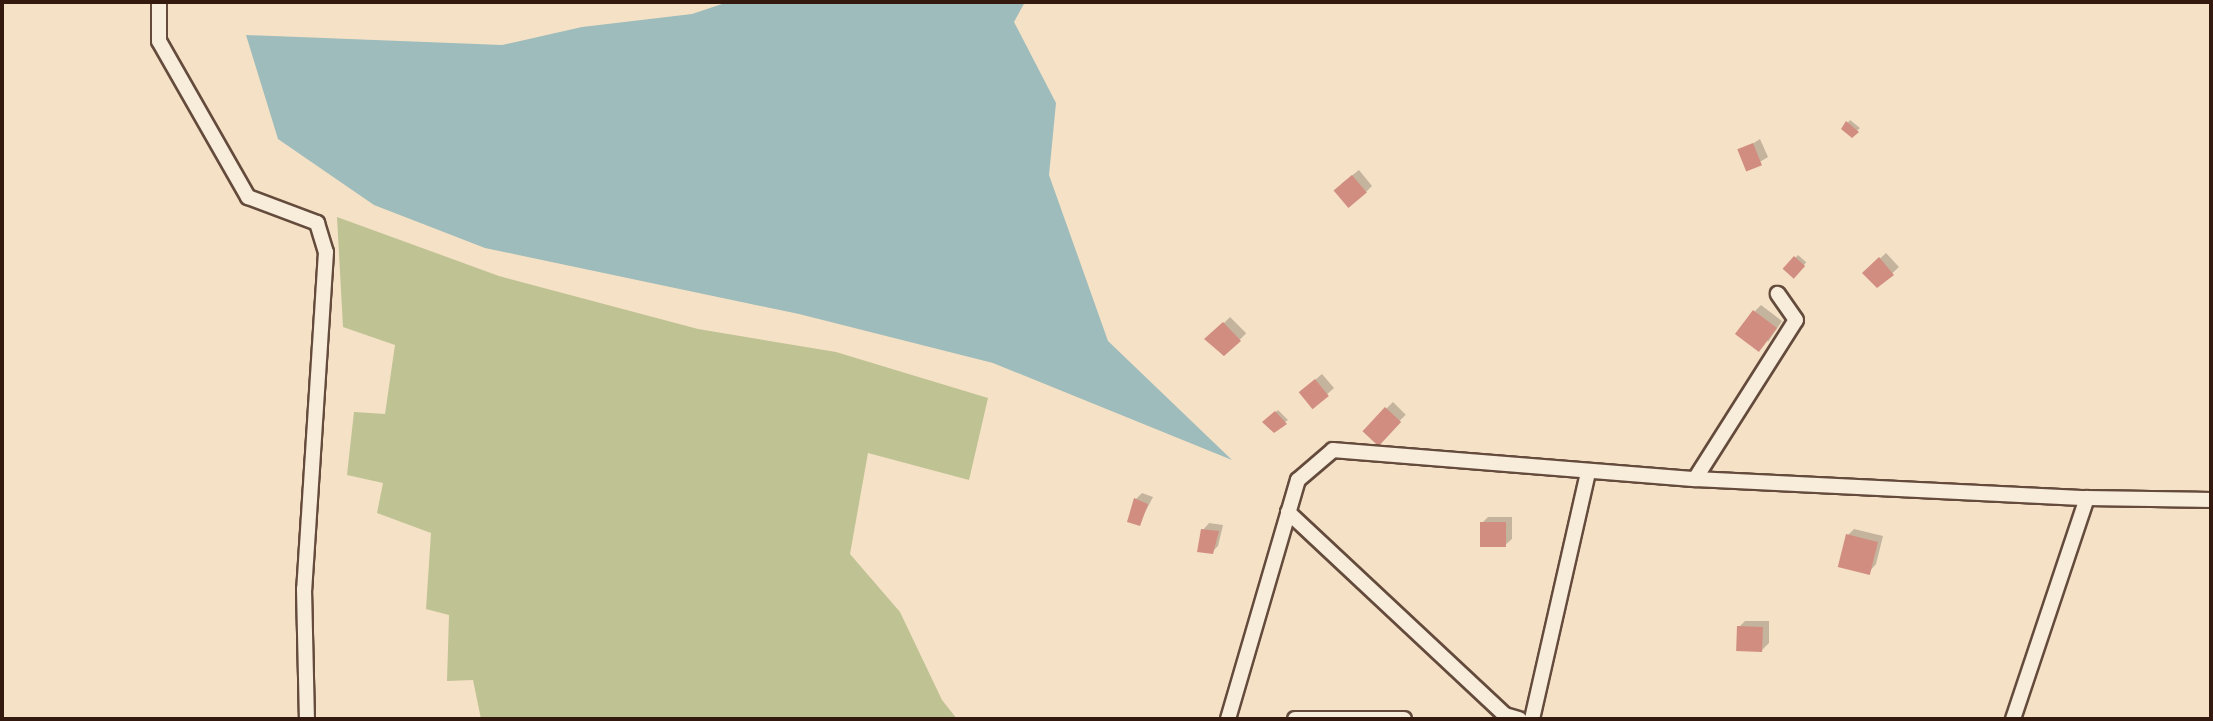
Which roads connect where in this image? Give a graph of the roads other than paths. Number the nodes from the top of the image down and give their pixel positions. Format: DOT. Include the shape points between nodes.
graph roads {
  1 [pos="159,2"];
  2 [pos="1778,294"];
  3 [pos="1588,472"];
  4 [pos="1695,479"];
  5 [pos="2087,498"];
  6 [pos="2211,500"];
  7 [pos="1288,512"];
  8 [pos="307,719"];
  9 [pos="1228,719"];
  10 [pos="1295,719"];
  11 [pos="1404,719"];
  12 [pos="1519,719"];
  13 [pos="1532,719"];
  14 [pos="2013,719"];
  1 -- 8 [label="street" via="159,41 248,197 317,223 326,252 304,589"];
  2 -- 4 [label="street" via="1796,320"];
  3 -- 4 [label="street"];
  3 -- 7 [label="street" via="1333,450 1298,480"];
  3 -- 13 [label="street"];
  4 -- 5 [label="street"];
  5 -- 6 [label="street"];
  5 -- 14 [label="street"];
  7 -- 9 [label="street"];
  7 -- 12 [label="street" via="1505,715"];
  10 -- 11 [label="street"];
}
